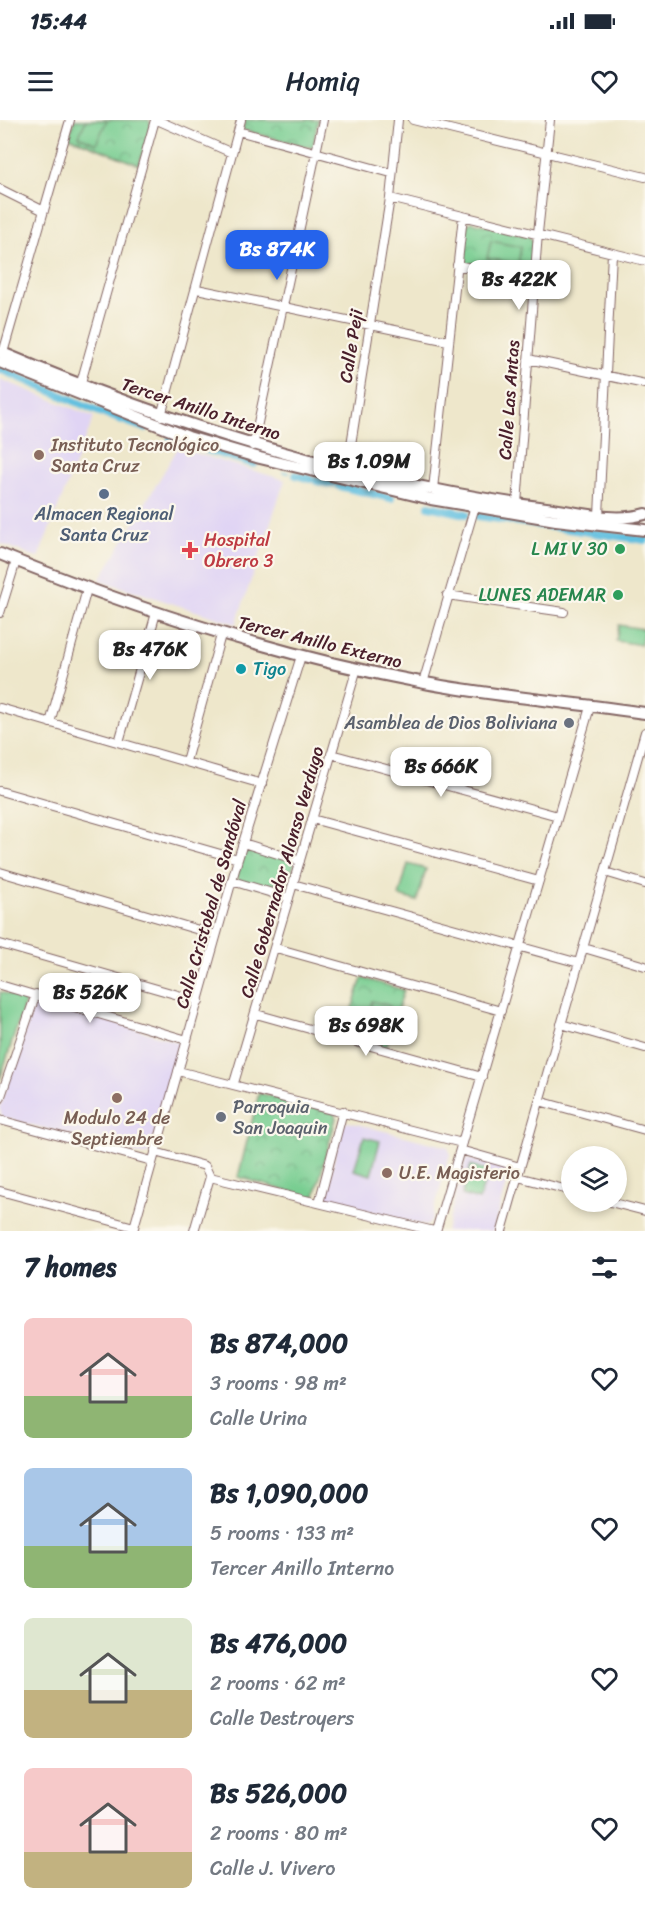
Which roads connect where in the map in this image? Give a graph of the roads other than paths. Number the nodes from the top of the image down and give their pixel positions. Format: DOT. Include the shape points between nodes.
graph roads {
  1 [pos="70,120"];
  2 [pos="156,120"];
  3 [pos="241,120"];
  4 [pos="323,120"];
  5 [pos="398,120"];
  6 [pos="413,120"];
  7 [pos="550,120"];
  8 [pos="238,131"];
  9 [pos="547,151"];
  10 [pos="318,152"];
  11 [pos="232,153"];
  12 [pos="392,174"];
  13 [pos="645,177"];
  14 [pos="0,189"];
  15 [pos="390,198"];
  16 [pos="44,211"];
  17 [pos="463,216"];
  18 [pos="538,233"];
  19 [pos="612,254"];
  20 [pos="645,261"];
  21 [pos="457,265"];
  22 [pos="534,281"];
  23 [pos="197,289"];
  24 [pos="284,306"];
  25 [pos="370,326"];
  26 [pos="448,341"];
  27 [pos="1,356"];
  28 [pos="528,359"];
  29 [pos="606,375"];
  30 [pos="645,384"];
  31 [pos="80,386"];
  32 [pos="104,394"];
  33 [pos="161,416"];
  34 [pos="190,436"];
  35 [pos="253,446"];
  36 [pos="295,457"];
  37 [pos="278,463"];
  38 [pos="347,470"];
  39 [pos="431,489"];
  40 [pos="415,496"];
  41 [pos="517,504"];
  42 [pos="475,506"];
  43 [pos="570,511"];
  44 [pos="645,514"];
  45 [pos="599,515"];
  46 [pos="645,530"];
  47 [pos="0,554"];
  48 [pos="16,561"];
  49 [pos="87,589"];
  50 [pos="447,595"];
  51 [pos="564,612"];
  52 [pos="0,613"];
  53 [pos="156,613"];
  54 [pos="221,634"];
  55 [pos="302,656"];
  56 [pos="357,668"];
  57 [pos="423,683"];
  58 [pos="590,707"];
  59 [pos="0,708"];
  60 [pos="645,713"];
  61 [pos="50,723"];
  62 [pos="645,732"];
  63 [pos="119,742"];
  64 [pos="331,754"];
  65 [pos="186,761"];
  66 [pos="262,784"];
  67 [pos="0,791"];
  68 [pos="558,816"];
  69 [pos="312,819"];
  70 [pos="243,843"];
  71 [pos="238,859"];
  72 [pos="300,861"];
  73 [pos="0,872"];
  74 [pos="605,872"];
  75 [pos="232,881"];
  76 [pos="539,881"];
  77 [pos="293,884"];
  78 [pos="645,884"];
  79 [pos="289,898"];
  80 [pos="216,935"];
  81 [pos="0,944"];
  82 [pos="521,946"];
  83 [pos="276,948"];
  84 [pos="584,948"];
  85 [pos="579,963"];
  86 [pos="645,966"];
  87 [pos="0,985"];
  88 [pos="36,994"];
  89 [pos="199,1001"];
  90 [pos="501,1011"];
  91 [pos="256,1014"];
  92 [pos="561,1024"];
  93 [pos="187,1040"];
  94 [pos="645,1048"];
  95 [pos="178,1071"];
  96 [pos="482,1077"];
  97 [pos="234,1083"];
  98 [pos="0,1100"];
  99 [pos="539,1101"];
  100 [pos="343,1111"];
  101 [pos="0,1120"];
  102 [pos="645,1130"];
  103 [pos="461,1146"];
  104 [pos="155,1152"];
  105 [pos="152,1161"];
  106 [pos="520,1167"];
  107 [pos="210,1177"];
  108 [pos="518,1177"];
  109 [pos="561,1188"];
  110 [pos="0,1191"];
  111 [pos="319,1203"];
  112 [pos="627,1206"];
  113 [pos="645,1211"];
  114 [pos="133,1229"];
  115 [pos="194,1231"];
  116 [pos="435,1231"];
  117 [pos="502,1231"];
  1 -- 16 [label="street"];
  2 -- 11 [label="street"];
  2 -- 31 [label="street"];
  3 -- 8 [label="street"];
  4 -- 10 [label="street"];
  5 -- 12 [label="street, Calle Peji"];
  6 -- 9 [label="street"];
  7 -- 9 [label="street, Calle Las Antas"];
  8 -- 10 [label="street"];
  8 -- 11 [label="street"];
  9 -- 13 [label="street"];
  9 -- 18 [label="street, Calle Las Antas"];
  10 -- 12 [label="street"];
  10 -- 24 [label="street"];
  11 -- 23 [label="street"];
  12 -- 15 [label="street, Calle Peji"];
  14 -- 16 [label="street"];
  15 -- 17 [label="street"];
  15 -- 25 [label="street, Calle Peji"];
  16 -- 27 [label="street"];
  17 -- 18 [label="street"];
  17 -- 21 [label="street"];
  18 -- 19 [label="street"];
  18 -- 22 [label="street, Calle Las Antas"];
  19 -- 20 [label="street"];
  19 -- 29 [label="street"];
  21 -- 22 [label="street"];
  21 -- 26 [label="street"];
  22 -- 28 [label="street, Calle Las Antas"];
  23 -- 24 [label="street"];
  23 -- 33 [label="street"];
  24 -- 25 [label="street"];
  24 -- 35 [label="street"];
  25 -- 26 [label="street"];
  25 -- 38 [label="street, Calle Peji"];
  26 -- 39 [label="street"];
  27 -- 31 [label="main road, Tercer Anillo Interno"];
  27 -- 34 [label="main road, Tercer Anillo Interno"];
  28 -- 29 [label="street"];
  28 -- 41 [label="street, Calle Las Antas"];
  29 -- 30 [label="street"];
  29 -- 45 [label="street"];
  31 -- 32 [label="main road, Tercer Anillo Interno"];
  32 -- 33 [label="main road, Tercer Anillo Interno"];
  32 -- 34 [label="main road" via="117,403 187,428"];
  33 -- 35 [label="main road, Tercer Anillo Interno"];
  34 -- 36 [label="main road" via="199,431 282,458"];
  34 -- 37 [label="main road, Tercer Anillo Interno"];
  35 -- 36 [label="main road, Tercer Anillo Interno"];
  36 -- 38 [label="main road, Tercer Anillo Interno"];
  37 -- 38 [label="main road" via="290,460"];
  37 -- 40 [label="main road, Tercer Anillo Interno"];
  38 -- 39 [label="main road, Tercer Anillo Interno"];
  38 -- 40 [label="main road" via="402,486"];
  39 -- 41 [label="main road, Tercer Anillo Interno"];
  39 -- 42 [label="main road" via="435,494 464,499"];
  40 -- 42 [label="main road, Tercer Anillo Interno"];
  41 -- 43 [label="main road, Tercer Anillo Interno"];
  42 -- 43 [label="main road" via="486,504 546,513"];
  42 -- 46 [label="main road, Tercer Anillo Interno"];
  42 -- 50 [label="street"];
  43 -- 45 [label="main road, Tercer Anillo Interno"];
  44 -- 45 [label="main road, Tercer Anillo Interno"];
  47 -- 48 [label="main road, Tercer Anillo Externo"];
  48 -- 49 [label="main road, Tercer Anillo Externo"];
  48 -- 52 [label="street"];
  49 -- 53 [label="main road, Tercer Anillo Externo"];
  49 -- 61 [label="street"];
  50 -- 51 [label="street"];
  50 -- 57 [label="street"];
  53 -- 54 [label="main road, Tercer Anillo Externo"];
  53 -- 63 [label="street"];
  54 -- 55 [label="main road, Tercer Anillo Externo"];
  54 -- 65 [label="street"];
  55 -- 56 [label="main road, Tercer Anillo Externo"];
  55 -- 66 [label="street, Calle Cristobal de Sandóval"];
  56 -- 57 [label="main road, Tercer Anillo Externo"];
  56 -- 64 [label="street, Calle Gobernador Alonso Verdugo"];
  57 -- 58 [label="main road, Tercer Anillo Externo"];
  58 -- 60 [label="main road, Tercer Anillo Externo"];
  58 -- 68 [label="street"];
  59 -- 61 [label="street"];
  61 -- 63 [label="street"];
  62 -- 74 [label="street"];
  63 -- 65 [label="street"];
  64 -- 68 [label="street"];
  64 -- 69 [label="street, Calle Gobernador Alonso Verdugo"];
  65 -- 66 [label="street"];
  66 -- 70 [label="street, Calle Cristobal de Sandóval"];
  67 -- 71 [label="street"];
  68 -- 76 [label="street"];
  69 -- 72 [label="street, Calle Gobernador Alonso Verdugo"];
  69 -- 76 [label="street"];
  70 -- 71 [label="street, Calle Cristobal de Sandóval"];
  70 -- 72 [label="street"];
  71 -- 75 [label="street, Calle Cristobal de Sandóval"];
  72 -- 77 [label="street, Calle Gobernador Alonso Verdugo"];
  73 -- 80 [label="street"];
  74 -- 78 [label="street"];
  74 -- 84 [label="street"];
  75 -- 79 [label="street"];
  75 -- 80 [label="street, Calle Cristobal de Sandóval"];
  76 -- 82 [label="street"];
  77 -- 79 [label="street, Calle Gobernador Alonso Verdugo"];
  77 -- 82 [label="street"];
  79 -- 83 [label="street, Calle Gobernador Alonso Verdugo"];
  80 -- 89 [label="street, Calle Cristobal de Sandóval"];
  81 -- 89 [label="street"];
  82 -- 85 [label="street"];
  82 -- 90 [label="street"];
  83 -- 90 [label="street"];
  83 -- 91 [label="street, Calle Gobernador Alonso Verdugo"];
  84 -- 85 [label="street"];
  84 -- 86 [label="street"];
  85 -- 92 [label="street"];
  87 -- 88 [label="street"];
  88 -- 93 [label="street"];
  88 -- 98 [label="street"];
  89 -- 93 [label="street, Calle Cristobal de Sandóval"];
  90 -- 96 [label="street"];
  91 -- 96 [label="street"];
  91 -- 97 [label="street, Calle Gobernador Alonso Verdugo"];
  92 -- 94 [label="street"];
  92 -- 99 [label="street"];
  93 -- 95 [label="street, Calle Cristobal de Sandóval"];
  95 -- 97 [label="street"];
  95 -- 104 [label="street, Calle Cristobal de Sandóval"];
  96 -- 103 [label="street"];
  97 -- 100 [label="street"];
  99 -- 102 [label="street"];
  99 -- 106 [label="street"];
  100 -- 103 [label="street"];
  100 -- 111 [label="street"];
  101 -- 105 [label="street"];
  103 -- 106 [label="street"];
  103 -- 116 [label="street"];
  104 -- 105 [label="street, Calle Cristobal de Sandóval"];
  104 -- 107 [label="street" via="205,1166"];
  105 -- 114 [label="street, Calle Cristobal de Sandóval"];
  106 -- 108 [label="street"];
  107 -- 111 [label="street"];
  107 -- 115 [label="street"];
  108 -- 109 [label="street"];
  108 -- 117 [label="street"];
  110 -- 114 [label="street"];
  111 -- 116 [label="street"];
  112 -- 113 [label="street"];
}
